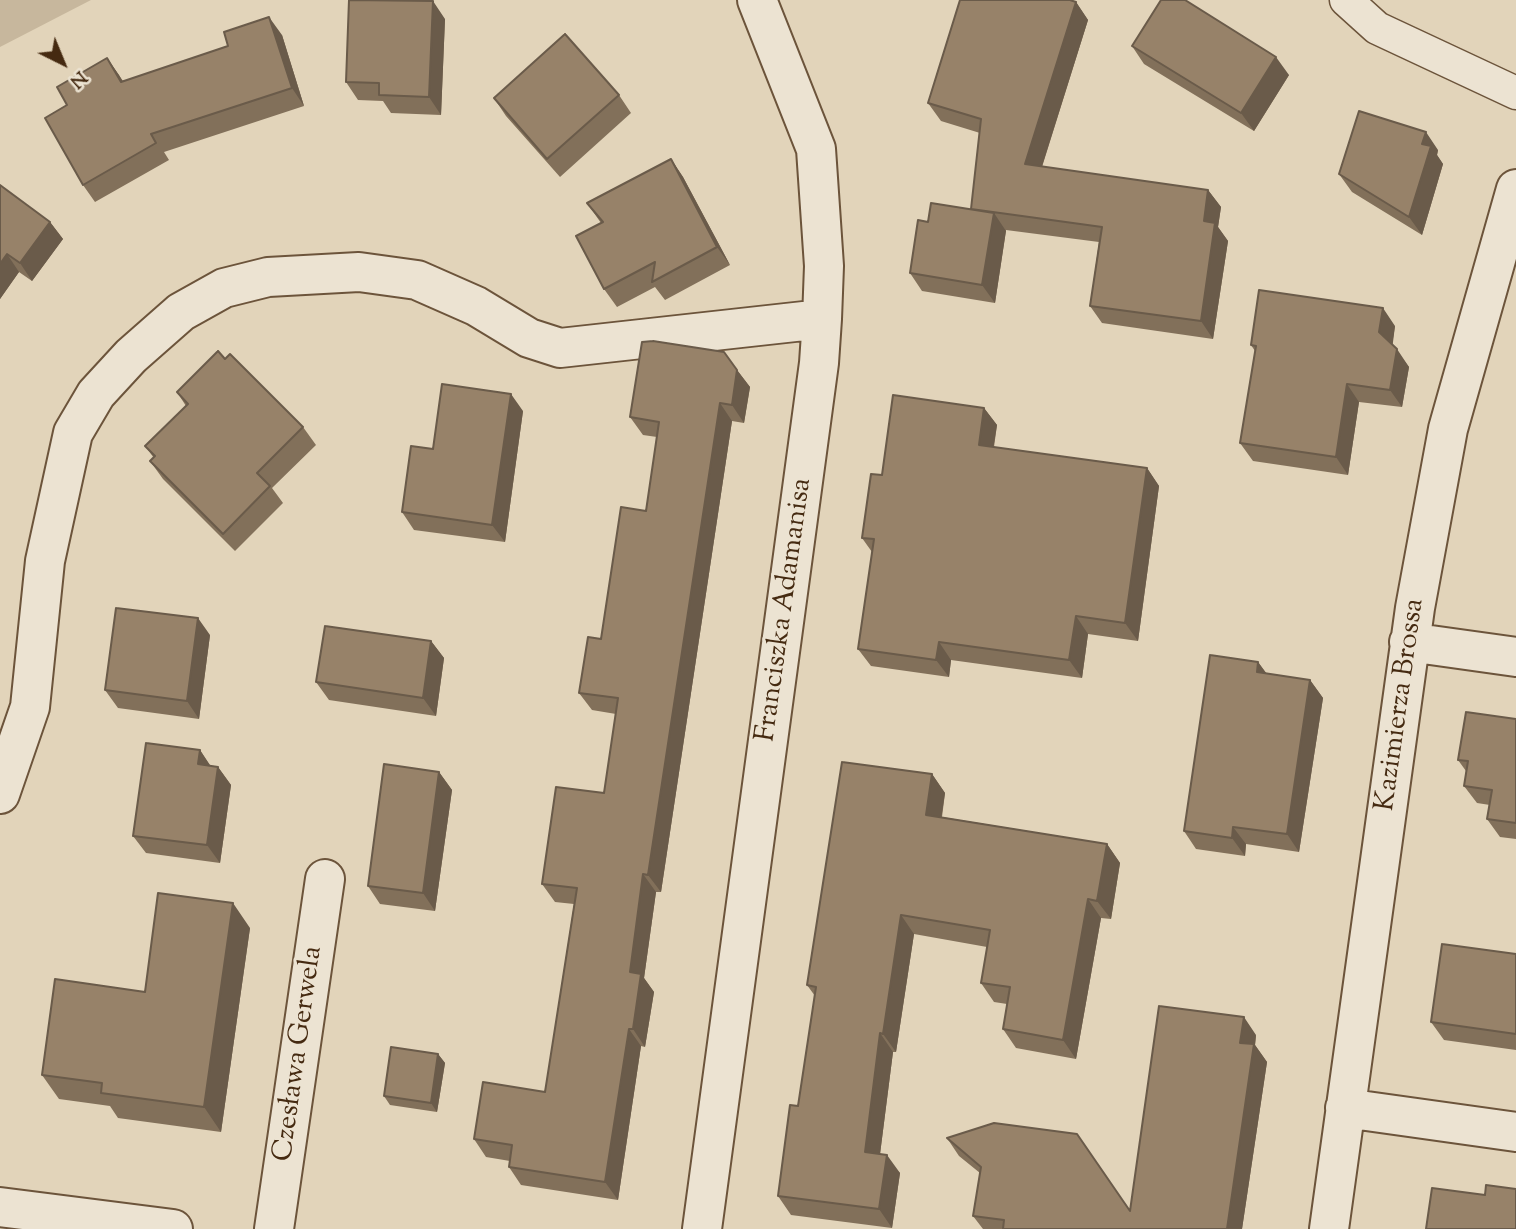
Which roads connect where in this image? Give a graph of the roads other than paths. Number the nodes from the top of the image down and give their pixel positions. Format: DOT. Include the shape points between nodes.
graph roads {
  1 [pos="757,0"];
  2 [pos="1346,0"];
  3 [pos="1516,93"];
  4 [pos="1516,190"];
  5 [pos="822,319"];
  6 [pos="1409,642"];
  7 [pos="1516,657"];
  8 [pos="0,794"];
  9 [pos="325,879"];
  10 [pos="1345,1108"];
  11 [pos="1516,1132"];
  12 [pos="0,1207"];
  13 [pos="173,1229"];
  14 [pos="274,1229"];
  15 [pos="702,1229"];
  16 [pos="1329,1229"];
  1 -- 5 [label="street, Franciszka Adamanisa" via="816,149 824,266"];
  2 -- 3 [label="lane" via="1377,28"];
  4 -- 6 [label="street, Kazimierza Brossa" via="1448,429"];
  5 -- 8 [label="street" via="560,348 529,338 475,306 416,280 359,272 268,277 224,288 181,312 96,394 73,433 45,561 30,706"];
  5 -- 15 [label="street, Franciszka Adamanisa"];
  6 -- 7 [label="street"];
  6 -- 10 [label="street, Kazimierza Brossa"];
  9 -- 14 [label="street, Czesława Gerwela"];
  10 -- 11 [label="street"];
  10 -- 16 [label="street, Kazimierza Brossa"];
  12 -- 13 [label="street"];
}
